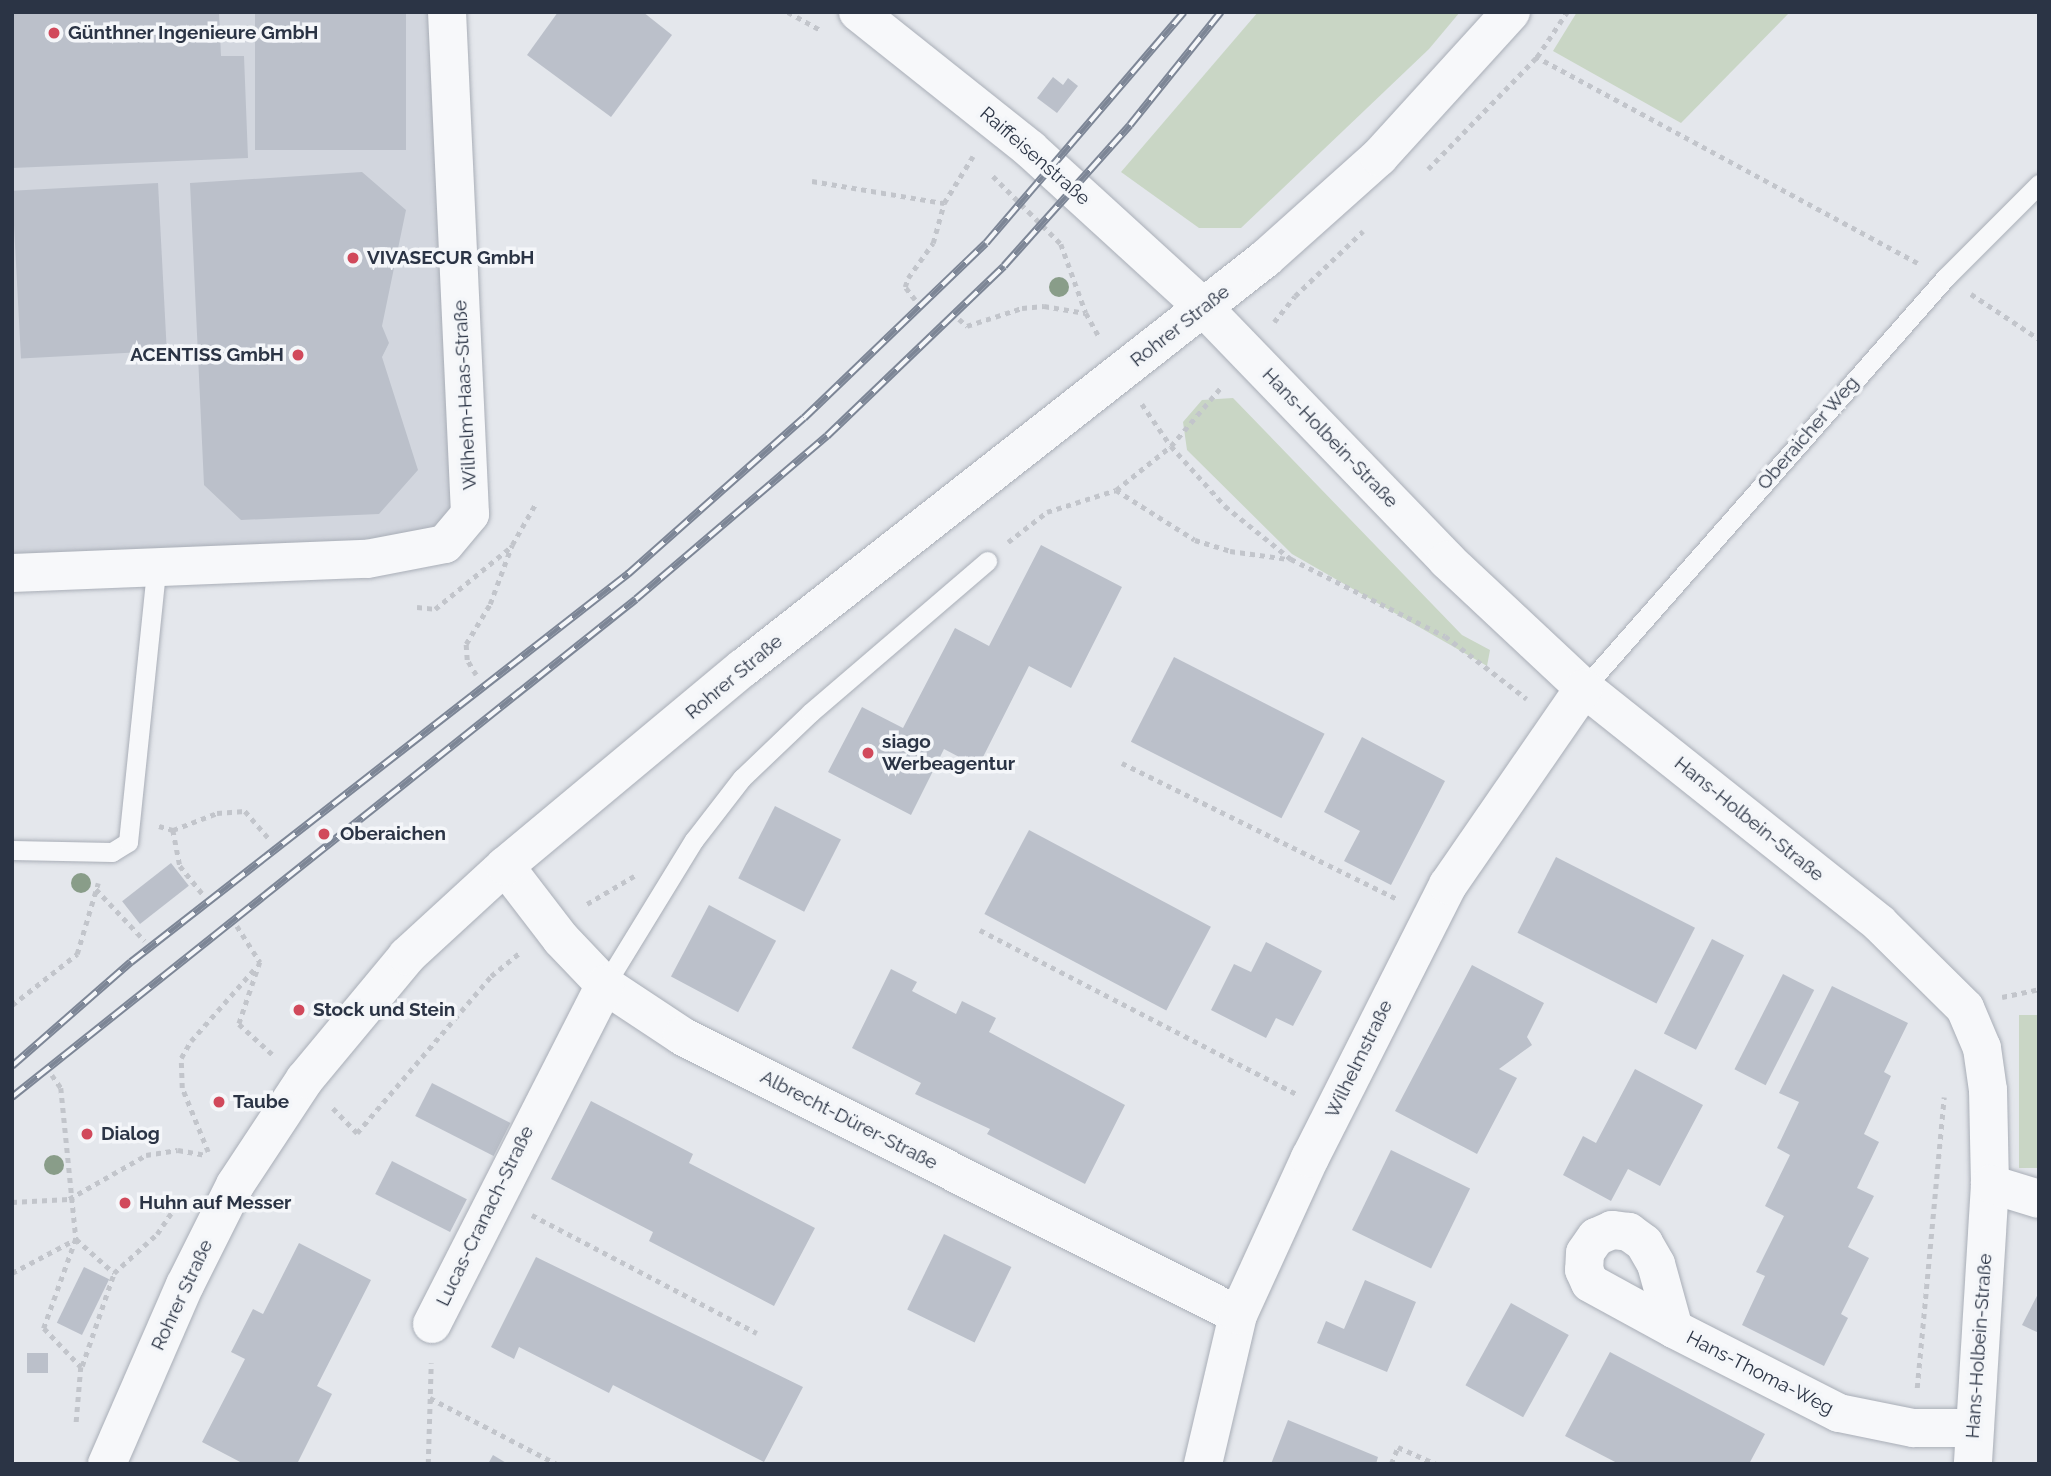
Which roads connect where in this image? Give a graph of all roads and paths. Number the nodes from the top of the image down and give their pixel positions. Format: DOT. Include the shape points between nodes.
graph roads {
  1 [pos="447,12"];
  2 [pos="788,12"];
  3 [pos="858,12"];
  4 [pos="1503,23"];
  5 [pos="828,36"];
  6 [pos="963,147"];
  7 [pos="973,155"];
  8 [pos="812,181"];
  9 [pos="2039,184"];
  10 [pos="944,203"];
  11 [pos="1946,277"];
  12 [pos="915,300"];
  13 [pos="1204,308"];
  14 [pos="1086,313"];
  15 [pos="959,319"];
  16 [pos="2039,339"];
  17 [pos="1250,354"];
  18 [pos="1121,372"];
  19 [pos="1171,446"];
  20 [pos="1116,490"];
  21 [pos="536,503"];
  22 [pos="512,545"];
  23 [pos="1291,559"];
  24 [pos="987,561"];
  25 [pos="156,569"];
  26 [pos="12,573"];
  27 [pos="417,607"];
  28 [pos="476,675"];
  29 [pos="1584,688"];
  30 [pos="1558,723"];
  31 [pos="1122,763"];
  32 [pos="270,840"];
  33 [pos="694,840"];
  34 [pos="128,842"];
  35 [pos="12,850"];
  36 [pos="505,866"];
  37 [pos="96,889"];
  38 [pos="203,894"];
  39 [pos="1432,916"];
  40 [pos="237,926"];
  41 [pos="551,926"];
  42 [pos="980,930"];
  43 [pos="145,941"];
  44 [pos="260,962"];
  45 [pos="605,985"];
  46 [pos="12,1005"];
  47 [pos="259,1042"];
  48 [pos="52,1075"];
  49 [pos="1945,1088"];
  50 [pos="1332,1113"];
  51 [pos="357,1133"];
  52 [pos="218,1145"];
  53 [pos="210,1155"];
  54 [pos="203,1167"];
  55 [pos="1990,1184"];
  56 [pos="496,1196"];
  57 [pos="69,1199"];
  58 [pos="2039,1199"];
  59 [pos="180,1200"];
  60 [pos="12,1202"];
  61 [pos="76,1240"];
  62 [pos="12,1273"];
  63 [pos="114,1273"];
  64 [pos="1238,1315"];
  65 [pos="432,1324"];
  66 [pos="1674,1329"];
  67 [pos="757,1333"];
  68 [pos="82,1367"];
  69 [pos="430,1398"];
  70 [pos="1913,1428"];
  71 [pos="76,1438"];
  72 [pos="1973,1446"];
  73 [pos="107,1464"];
  74 [pos="428,1464"];
  75 [pos="557,1464"];
  76 [pos="1203,1464"];
  77 [pos="1391,1464"];
  78 [pos="1436,1464"];
  1 -- 25 [label="street, Wilhelm-Haas-Straße" via="470,514 445,544 367,559"];
  2 -- 5 [label="path"];
  3 -- 13 [label="street, Raiffeisenstraße" via="1030,149"];
  4 -- 11 [label="path"];
  4 -- 13 [label="street, Rohrer Straße" via="1379,157"];
  6 -- 7 [label="path"];
  7 -- 10 [label="path"];
  7 -- 14 [label="path" via="1061,244"];
  8 -- 10 [label="path"];
  9 -- 11 [label="lane, Oberaicher Weg"];
  10 -- 12 [label="path" via="933,243 905,287"];
  11 -- 16 [label="path"];
  11 -- 29 [label="lane, Oberaicher Weg"];
  13 -- 17 [label="street, Hans-Holbein-Straße"];
  13 -- 18 [label="street, Rohrer Straße"];
  14 -- 15 [label="path" via="1044,306 1022,308 967,326"];
  14 -- 18 [label="path"];
  17 -- 19 [label="path"];
  17 -- 29 [label="street, Hans-Holbein-Straße" via="1447,560"];
  18 -- 19 [label="path"];
  18 -- 36 [label="street, Rohrer Straße" via="743,668"];
  19 -- 20 [label="path"];
  19 -- 23 [label="path" via="1225,506"];
  20 -- 23 [label="path" via="1195,540 1230,551"];
  20 -- 24 [label="path" via="1046,512"];
  21 -- 22 [label="path"];
  22 -- 27 [label="path" via="435,609"];
  22 -- 28 [label="path" via="490,604 466,644 467,660"];
  23 -- 30 [label="path" via="1445,636"];
  24 -- 33 [label="lane" via="801,721 742,778"];
  25 -- 26 [label="street, Wilhelm-Haas-Straße"];
  25 -- 34 [label="lane"];
  29 -- 30 [label="street, Wilhelmstraße"];
  29 -- 55 [label="street, Hans-Holbein-Straße" via="1878,923 1965,1009 1982,1048 1988,1090"];
  30 -- 39 [label="street, Wilhelmstraße"];
  31 -- 39 [label="path"];
  32 -- 38 [label="path" via="246,811 218,813 173,831 180,866"];
  33 -- 41 [label="path"];
  33 -- 45 [label="lane"];
  34 -- 35 [label="lane" via="112,852"];
  34 -- 37 [label="path" via="101,875"];
  36 -- 41 [label="street, Albrecht-Dürer-Straße"];
  36 -- 73 [label="street, Rohrer Straße" via="407,956 268,1131 185,1285"];
  37 -- 43 [label="path"];
  37 -- 46 [label="path" via="77,954"];
  39 -- 50 [label="street, Wilhelmstraße"];
  40 -- 44 [label="path"];
  41 -- 45 [label="street, Albrecht-Dürer-Straße"];
  41 -- 51 [label="path" via="492,976"];
  42 -- 50 [label="path"];
  44 -- 47 [label="path" via="239,1024"];
  44 -- 53 [label="path" via="181,1058 182,1088"];
  45 -- 56 [label="street, Lucas-Cranach-Straße"];
  45 -- 64 [label="street, Albrecht-Dürer-Straße" via="682,1036"];
  48 -- 57 [label="path" via="61,1088"];
  49 -- 70 [label="path"];
  50 -- 64 [label="street, Wilhelmstraße"];
  52 -- 53 [label="path"];
  53 -- 54 [label="path"];
  53 -- 57 [label="path" via="178,1150 146,1155"];
  55 -- 58 [label="street"];
  55 -- 72 [label="street, Hans-Holbein-Straße"];
  56 -- 65 [label="street, Lucas-Cranach-Straße"];
  56 -- 67 [label="path"];
  57 -- 60 [label="path"];
  57 -- 61 [label="path"];
  59 -- 63 [label="path" via="157,1234"];
  61 -- 62 [label="path"];
  61 -- 63 [label="path"];
  61 -- 68 [label="path" via="44,1328"];
  63 -- 68 [label="path"];
  64 -- 76 [label="street, Wilhelmstraße"];
  65 -- 69 [label="path, Lucas-Cranach-Straße"];
  66 -- 70 [label="street, Hans-Thoma-Weg" via="1839,1413"];
  68 -- 71 [label="path"];
  69 -- 74 [label="path, Lucas-Cranach-Straße"];
  69 -- 75 [label="path"];
  70 -- 72 [label="street, Hans-Thoma-Weg"];
  77 -- 78 [label="path" via="1398,1447"];
}
